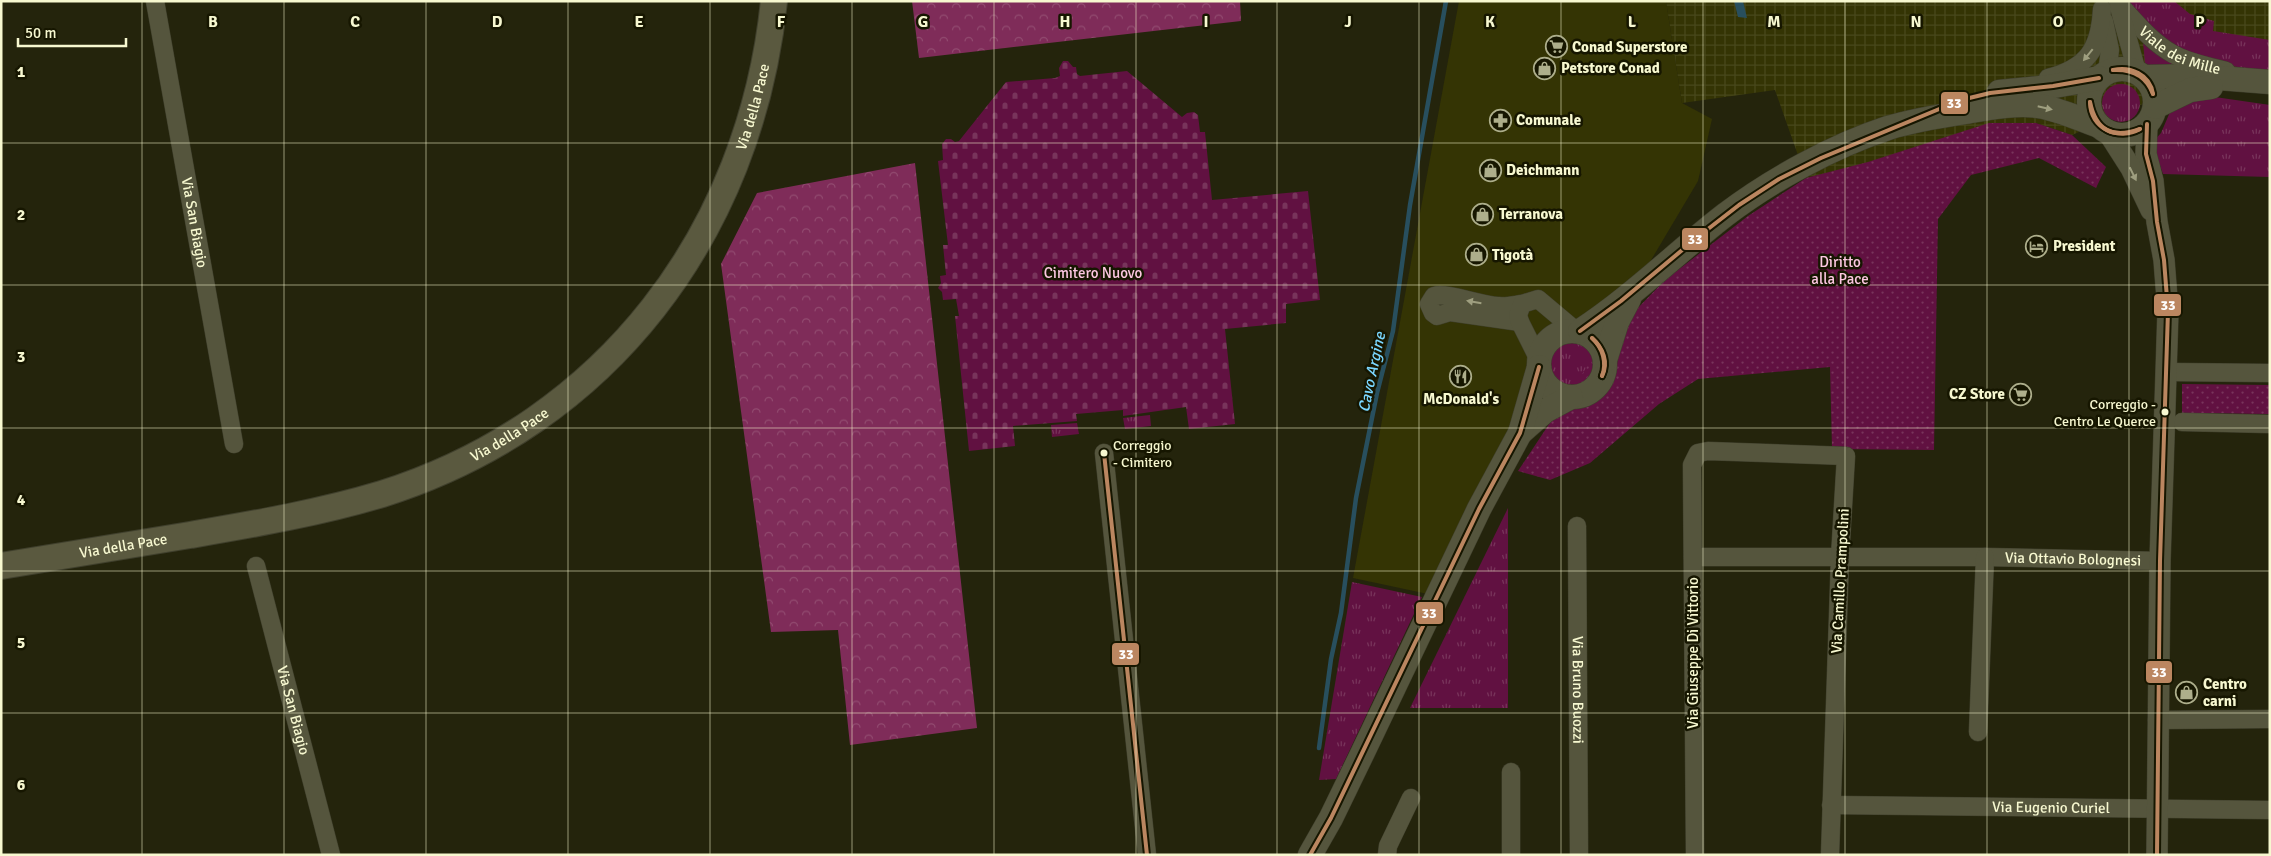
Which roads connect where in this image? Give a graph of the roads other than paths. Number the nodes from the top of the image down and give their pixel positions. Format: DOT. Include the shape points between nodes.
graph roads {
  1 [pos="155,1"];
  2 [pos="774,1"];
  3 [pos="2118,2"];
  4 [pos="2100,5"];
  5 [pos="2103,75"];
  6 [pos="2141,75"];
  7 [pos="2265,85"];
  8 [pos="1997,92"];
  9 [pos="2151,115"];
  10 [pos="1910,122"];
  11 [pos="2104,129"];
  12 [pos="2156,222"];
  13 [pos="1632,294"];
  14 [pos="1522,304"];
  15 [pos="1520,322"];
  16 [pos="1578,331"];
  17 [pos="1605,360"];
  18 [pos="1539,363"];
  19 [pos="2167,372"];
  20 [pos="2270,373"];
  21 [pos="1571,397"];
  22 [pos="2182,422"];
  23 [pos="2270,424"];
  24 [pos="1520,433"];
  25 [pos="234,444"];
  26 [pos="1104,453"];
  27 [pos="1698,453"];
  28 [pos="1577,526"];
  29 [pos="1693,557"];
  30 [pos="1840,557"];
  31 [pos="1985,557"];
  32 [pos="2160,561"];
  33 [pos="1,566"];
  34 [pos="256,566"];
  35 [pos="2270,719"];
  36 [pos="2157,720"];
  37 [pos="1978,732"];
  38 [pos="1511,772"];
  39 [pos="1411,798"];
  40 [pos="1831,805"];
  41 [pos="2157,810"];
  42 [pos="2270,810"];
  43 [pos="1331,818"];
  44 [pos="331,855"];
  45 [pos="1147,855"];
  46 [pos="1310,855"];
  47 [pos="1316,855"];
  48 [pos="1387,855"];
  49 [pos="1511,855"];
  50 [pos="1579,855"];
  51 [pos="1695,855"];
  52 [pos="1830,855"];
  53 [pos="2157,855"];
  1 -- 25 [label="street, Via San Biagio"];
  2 -- 33 [label="main road, Via della Pace" via="752,116 735,167 703,233 663,296 629,338 603,365 532,422 452,467 344,505 281,519"];
  3 -- 6 [label="street"];
  3 -- 7 [label="street, Viale dei Mille" via="2146,33 2173,54"];
  4 -- 5 [label="street" via="2110,50"];
  4 -- 8 [label="street, one-way" via="2101,29 2095,46 2077,67 2065,74"];
  5 -- 6 [label="main road, Viale dei Mille" via="2127,69"];
  5 -- 8 [label="main road, Viale dei Mille" via="2049,87"];
  5 -- 11 [label="main road" via="2092,86 2089,107 2093,118"];
  6 -- 7 [label="main road, Viale dei Mille" via="2192,76"];
  6 -- 9 [label="main road" via="2155,96"];
  7 -- 9 [label="main road, Viale dei Mille" via="2200,88 2178,94"];
  8 -- 10 [label="main road, Viale dei Mille" via="1944,105"];
  9 -- 11 [label="main road, Viale dei Mille" via="2139,130 2129,134 2118,135"];
  9 -- 12 [label="street" via="2146,154 2153,182"];
  10 -- 11 [label="main road, Viale dei Mille, one-way" via="2023,105 2053,110"];
  10 -- 13 [label="main road" via="1887,128 1839,149 1761,191 1668,260"];
  11 -- 12 [label="street, one-way" via="2130,168"];
  12 -- 19 [label="street" via="2164,260 2168,312"];
  13 -- 16 [label="main road"];
  13 -- 17 [label="main road" via="1617,322"];
  14 -- 15 [label="street" via="1518,315"];
  14 -- 15 [label="street, one-way" via="1499,307 1441,294 1434,296 1429,304 1437,316 1450,312"];
  14 -- 16 [label="street" via="1538,298"];
  15 -- 18 [label="street"];
  16 -- 17 [label="main road" via="1598,343"];
  16 -- 18 [label="main road" via="1564,331 1552,337 1542,349"];
  17 -- 21 [label="main road" via="1605,372 1598,385 1584,395"];
  18 -- 21 [label="main road" via="1542,379 1551,390"];
  18 -- 24 [label="main road"];
  19 -- 20 [label="street"];
  19 -- 32 [label="street"];
  21 -- 24 [label="main road" via="1544,411"];
  22 -- 23 [label="street"];
  24 -- 43 [label="main road" via="1479,509"];
  26 -- 45 [label="street"];
  27 -- 29 [label="street, Via Giuseppe Di Vittorio" via="1692,465"];
  27 -- 30 [label="street, Via Camillo Prampolini" via="1846,456"];
  28 -- 50 [label="street, Via Bruno Buozzi"];
  29 -- 30 [label="street, Via Ottavio Bolognesi"];
  29 -- 51 [label="street, Via Giuseppe Di Vittorio"];
  30 -- 31 [label="street, Via Ottavio Bolognesi"];
  30 -- 40 [label="street, Via Camillo Prampolini"];
  31 -- 32 [label="street, Via Ottavio Bolognesi"];
  31 -- 37 [label="street, Via Ottavio Bolognesi"];
  32 -- 36 [label="street"];
  34 -- 44 [label="street, Via San Biagio"];
  35 -- 36 [label="street"];
  36 -- 41 [label="street"];
  38 -- 49 [label="street"];
  39 -- 48 [label="street" via="1388,846"];
  40 -- 41 [label="street, Via Eugenio Curiel"];
  40 -- 52 [label="street, Via Camillo Prampolini"];
  41 -- 42 [label="street, Via Eugenio Curiel"];
  41 -- 53 [label="street"];
  43 -- 46 [label="main road"];
  43 -- 47 [label="main road"];
}
